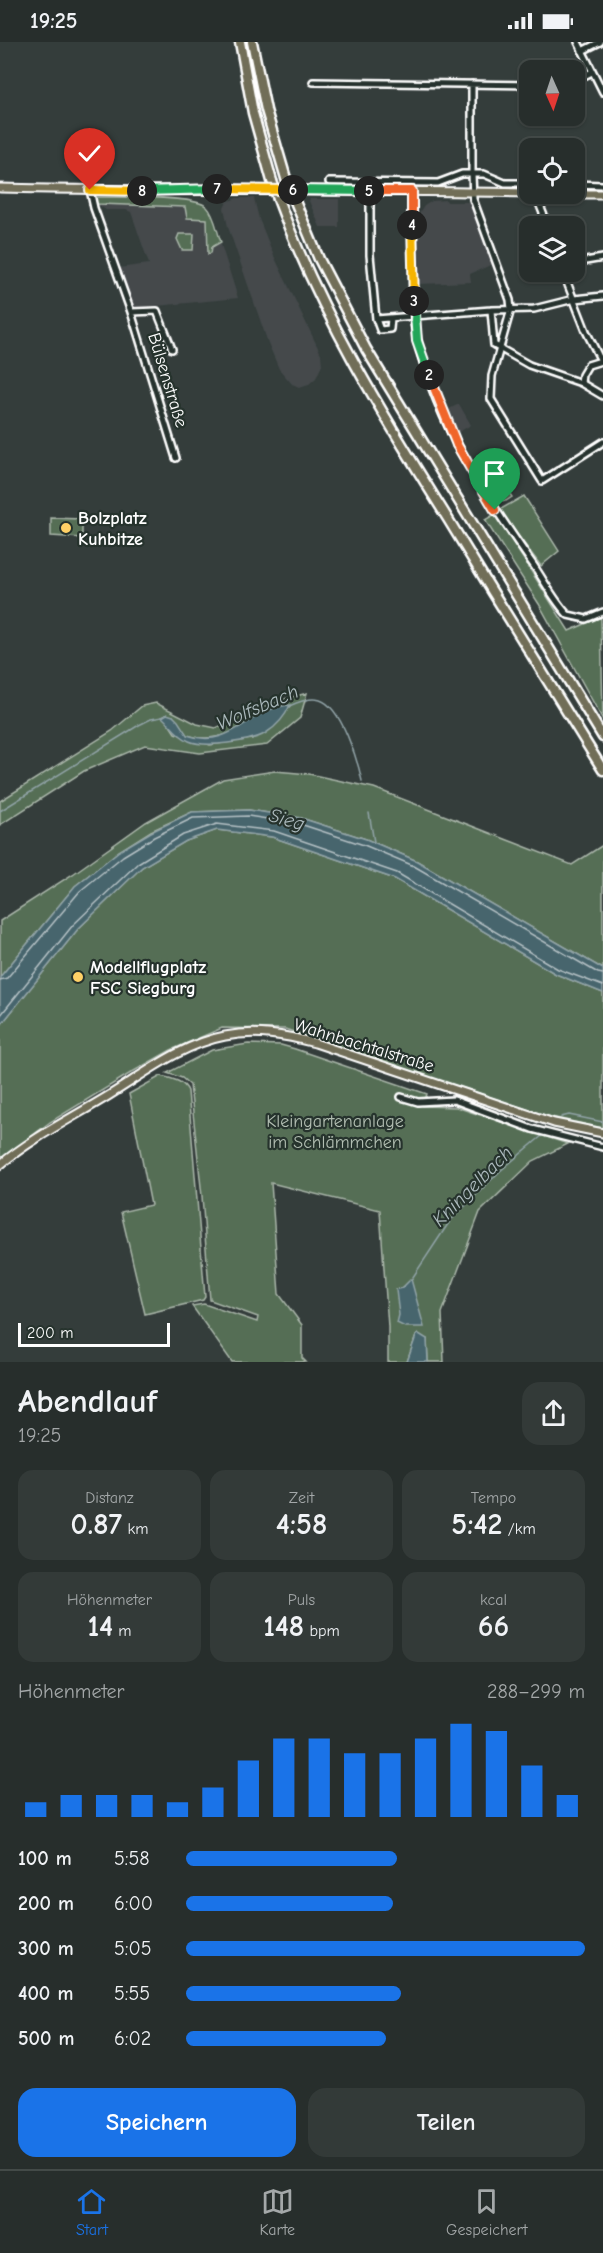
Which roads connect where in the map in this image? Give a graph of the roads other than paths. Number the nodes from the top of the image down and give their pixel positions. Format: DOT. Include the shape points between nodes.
graph roads {
  1 [pos="240,42"];
  2 [pos="252,42"];
  3 [pos="578,42"];
  4 [pos="600,42"];
  5 [pos="582,51"];
  6 [pos="592,72"];
  7 [pos="585,76"];
  8 [pos="313,82"];
  9 [pos="472,84"];
  10 [pos="519,85"];
  11 [pos="603,92"];
  12 [pos="472,174"];
  13 [pos="329,182"];
  14 [pos="519,183"];
  15 [pos="585,184"];
  16 [pos="603,185"];
  17 [pos="0,188"];
  18 [pos="90,190"];
  19 [pos="370,191"];
  20 [pos="412,191"];
  21 [pos="472,192"];
  22 [pos="519,193"];
  23 [pos="585,194"];
  24 [pos="603,194"];
  25 [pos="603,258"];
  26 [pos="585,261"];
  27 [pos="567,282"];
  28 [pos="603,296"];
  29 [pos="574,299"];
  30 [pos="511,309"];
  31 [pos="491,310"];
  32 [pos="130,312"];
  33 [pos="391,318"];
  34 [pos="376,320"];
  35 [pos="500,348"];
  36 [pos="172,349"];
  37 [pos="602,361"];
  38 [pos="581,383"];
  39 [pos="603,396"];
  40 [pos="603,442"];
  41 [pos="176,458"];
  42 [pos="603,612"];
  43 [pos="603,737"];
  44 [pos="603,770"];
  45 [pos="401,1097"];
  46 [pos="603,1133"];
  47 [pos="603,1147"];
  48 [pos="0,1165"];
  1 -- 44 [label="highway, bridge" via="253,113 272,181 326,312 406,452"];
  2 -- 43 [label="highway, bridge" via="287,182 319,259 366,349"];
  3 -- 5 [label="street"];
  4 -- 5 [label="street"];
  5 -- 6 [label="street"];
  6 -- 7 [label="street"];
  6 -- 11 [label="street"];
  8 -- 9 [label="street"];
  9 -- 10 [label="street"];
  9 -- 12 [label="street"];
  12 -- 13 [label="street" via="438,183"];
  12 -- 14 [label="street"];
  12 -- 21 [label="street"];
  15 -- 16 [label="street"];
  17 -- 18 [label="main road"];
  18 -- 19 [label="main road"];
  18 -- 32 [label="street, Bülsenstraße"];
  19 -- 20 [label="main road"];
  19 -- 34 [label="street"];
  20 -- 21 [label="main road"];
  20 -- 42 [label="street, bridge" via="414,323 424,363 452,436 495,510 568,615 586,619"];
  21 -- 22 [label="main road"];
  21 -- 30 [label="street"];
  23 -- 24 [label="main road"];
  25 -- 26 [label="street"];
  27 -- 29 [label="street"];
  28 -- 29 [label="street"];
  29 -- 30 [label="street" via="534,309"];
  29 -- 37 [label="street"];
  30 -- 31 [label="street"];
  30 -- 35 [label="street"];
  31 -- 33 [label="street"];
  31 -- 35 [label="street" via="494,345"];
  32 -- 36 [label="street, Bülsenstraße" via="157,311"];
  32 -- 41 [label="street, Bülsenstraße"];
  33 -- 34 [label="street"];
  33 -- 34 [label="street" via="390,329 385,331 380,330"];
  35 -- 38 [label="street" via="529,365"];
  35 -- 40 [label="street" via="492,376 491,399 542,481"];
  37 -- 38 [label="street" via="588,365"];
  38 -- 39 [label="street"];
  45 -- 47 [label="street" via="418,1102 454,1100 532,1129"];
  46 -- 48 [label="main road, Wahnbachtalstraße" via="554,1123 315,1043 258,1033 224,1036 173,1056"];
}
